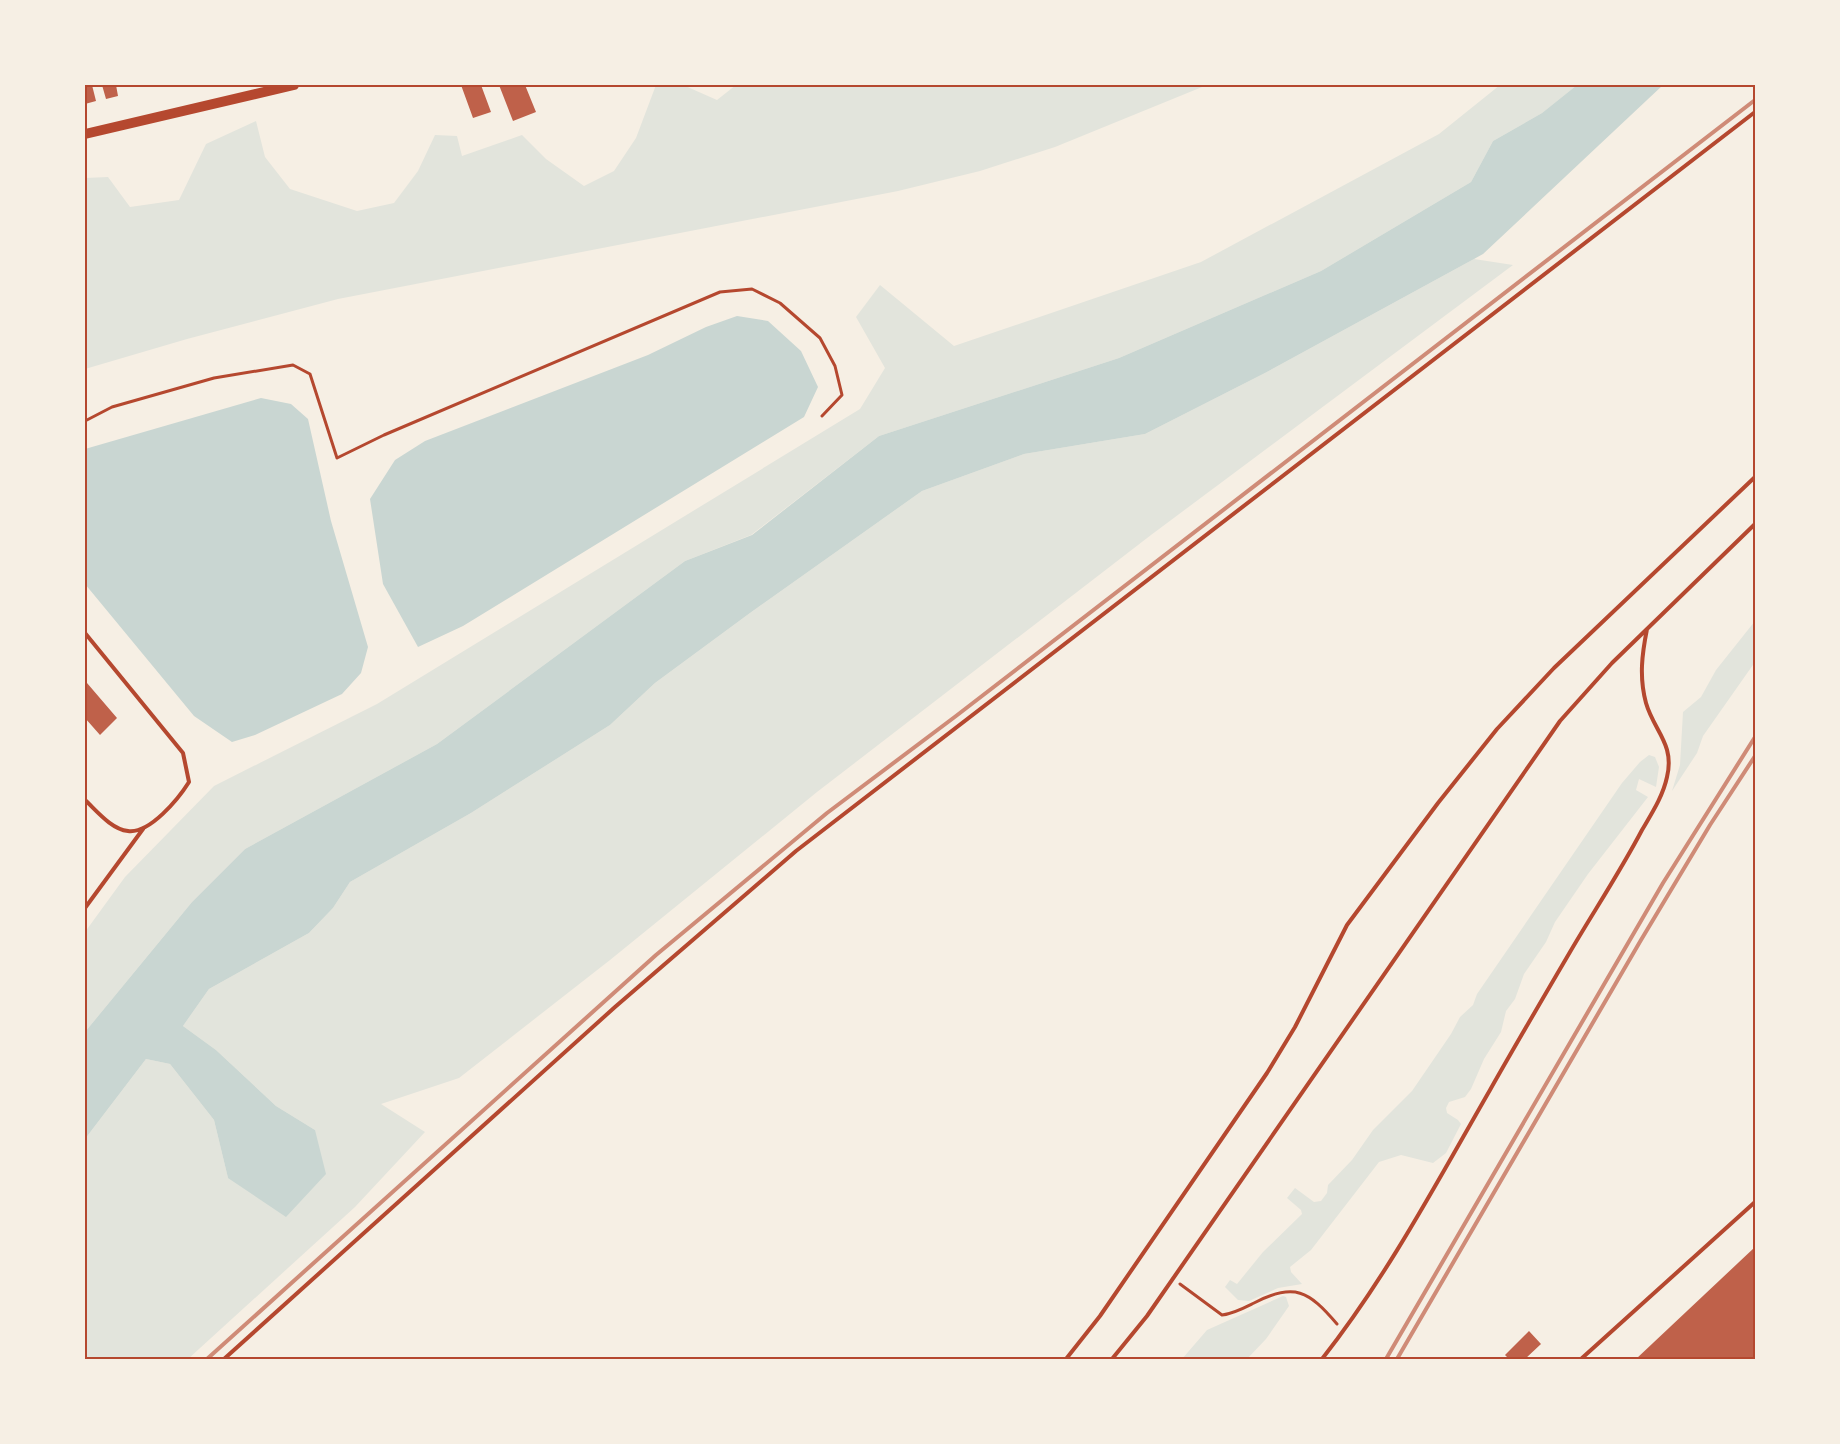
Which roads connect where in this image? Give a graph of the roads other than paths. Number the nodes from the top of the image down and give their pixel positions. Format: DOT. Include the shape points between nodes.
graph roads {
  1 [pos="294,85"];
  2 [pos="1755,112"];
  3 [pos="85,134"];
  4 [pos="1755,477"];
  5 [pos="1755,524"];
  6 [pos="1647,628"];
  7 [pos="85,633"];
  8 [pos="85,800"];
  9 [pos="144,829"];
  10 [pos="85,908"];
  11 [pos="1755,1202"];
  12 [pos="224,1359"];
  13 [pos="1066,1359"];
  14 [pos="1112,1359"];
  15 [pos="1322,1359"];
  16 [pos="1581,1359"];
  1 -- 3 [label="main road"];
  2 -- 12 [label="lane" via="796,851 629,994"];
  4 -- 13 [label="lane" via="1548,674 1497,729 1438,803 1347,925 1295,1027 1267,1073 1100,1316"];
  5 -- 6 [label="lane"];
  6 -- 14 [label="lane" via="1593,682 1544,743 1147,1316"];
  6 -- 15 [label="lane" via="1641,658 1642,683 1649,710 1668,753 1668,774 1661,793 1402,1246"];
  7 -- 9 [label="lane" via="183,753 189,782 178,799"];
  8 -- 9 [label="lane" via="108,822 128,831"];
  9 -- 10 [label="lane"];
  11 -- 16 [label="lane"];
}
